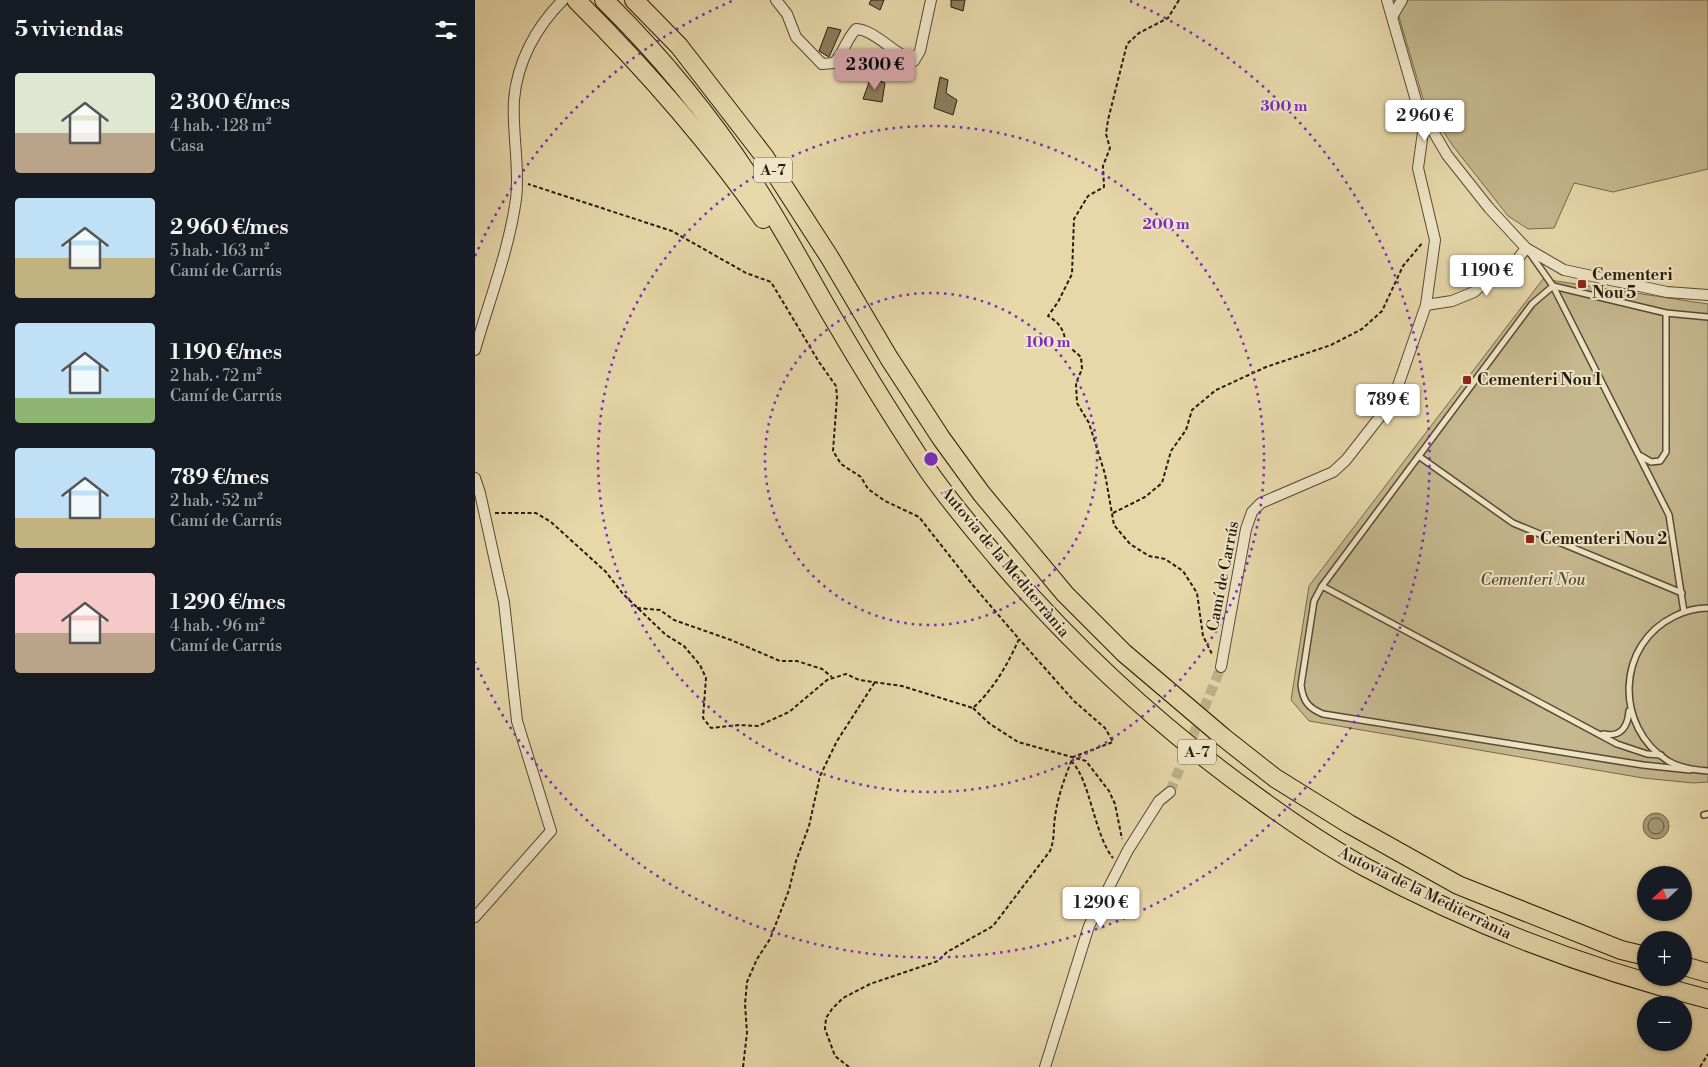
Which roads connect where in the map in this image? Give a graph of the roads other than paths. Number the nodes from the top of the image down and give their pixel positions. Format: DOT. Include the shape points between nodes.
graph roads {
  1 [pos="563,0"];
  2 [pos="576,0"];
  3 [pos="604,0"];
  4 [pos="634,0"];
  5 [pos="775,0"];
  6 [pos="931,0"];
  7 [pos="1387,0"];
  8 [pos="1402,0"];
  9 [pos="1392,17"];
  10 [pos="1427,122"];
  11 [pos="1527,248"];
  12 [pos="1553,286"];
  13 [pos="1708,294"];
  14 [pos="1426,305"];
  15 [pos="1666,313"];
  16 [pos="832,317"];
  17 [pos="1708,317"];
  18 [pos="475,350"];
  19 [pos="1640,456"];
  20 [pos="1420,457"];
  21 [pos="475,478"];
  22 [pos="1322,586"];
  23 [pos="1682,592"];
  24 [pos="1708,608"];
  25 [pos="1684,612"];
  26 [pos="1221,667"];
  27 [pos="1629,707"];
  28 [pos="1589,728"];
  29 [pos="1661,756"];
  30 [pos="1690,770"];
  31 [pos="1708,771"];
  32 [pos="1170,792"];
  33 [pos="475,917"];
  34 [pos="1637,954"];
  35 [pos="1692,968"];
  36 [pos="1708,973"];
  37 [pos="1708,999"];
  38 [pos="1045,1067"];
  1 -- 18 [label="street" via="539,28 517,78 514,102 516,201"];
  2 -- 16 [label="highway" via="695,130 743,190"];
  3 -- 16 [label="highway, Autovia de la Mediterrània / A-7" via="663,64 750,177"];
  4 -- 34 [label="highway, Autovia de la Mediterrània / A-7" via="679,46 764,156 894,366 981,493 1065,594 1124,653 1275,778 1349,824 1458,885"];
  5 -- 6 [label="street" via="787,14 796,38 822,64 834,63 856,29 866,30 900,56 914,61"];
  7 -- 9 [label="street"];
  8 -- 9 [label="street"];
  9 -- 10 [label="street" via="1417,104"];
  10 -- 11 [label="street" via="1447,155 1489,208"];
  10 -- 14 [label="street, Camí de Carrús" via="1418,168 1435,240"];
  11 -- 12 [label="lane"];
  11 -- 13 [label="street" via="1564,270 1667,292"];
  11 -- 14 [label="street" via="1517,260 1474,292 1452,302"];
  12 -- 15 [label="lane"];
  12 -- 19 [label="lane"];
  12 -- 20 [label="lane" via="1532,304"];
  14 -- 26 [label="street, Camí de Carrús" via="1393,400 1346,460 1333,472 1261,503 1252,512 1246,529"];
  15 -- 17 [label="lane"];
  15 -- 19 [label="lane" via="1667,452 1660,461 1651,462"];
  16 -- 37 [label="highway, Autovia de la Mediterrània / A-7" via="929,472 1044,613 1087,656 1212,765 1295,824 1363,866 1475,920 1635,981"];
  19 -- 23 [label="lane" via="1669,515"];
  20 -- 22 [label="lane"];
  20 -- 23 [label="lane" via="1513,523"];
  21 -- 33 [label="street" via="504,602 517,721 551,831"];
  22 -- 28 [label="lane"];
  22 -- 30 [label="lane" via="1314,601 1301,685 1302,696 1309,708 1323,714"];
  23 -- 25 [label="lane"];
  24 -- 25 [label="lane"];
  25 -- 27 [label="lane" via="1666,620 1639,648 1630,669"];
  27 -- 28 [label="lane" via="1628,723 1618,733 1610,735"];
  27 -- 29 [label="lane" via="1636,727"];
  28 -- 29 [label="lane" via="1617,744"];
  29 -- 30 [label="lane"];
  30 -- 31 [label="lane"];
  32 -- 38 [label="street" via="1159,801 1128,850 1089,926"];
  35 -- 36 [label="highway"];
}
